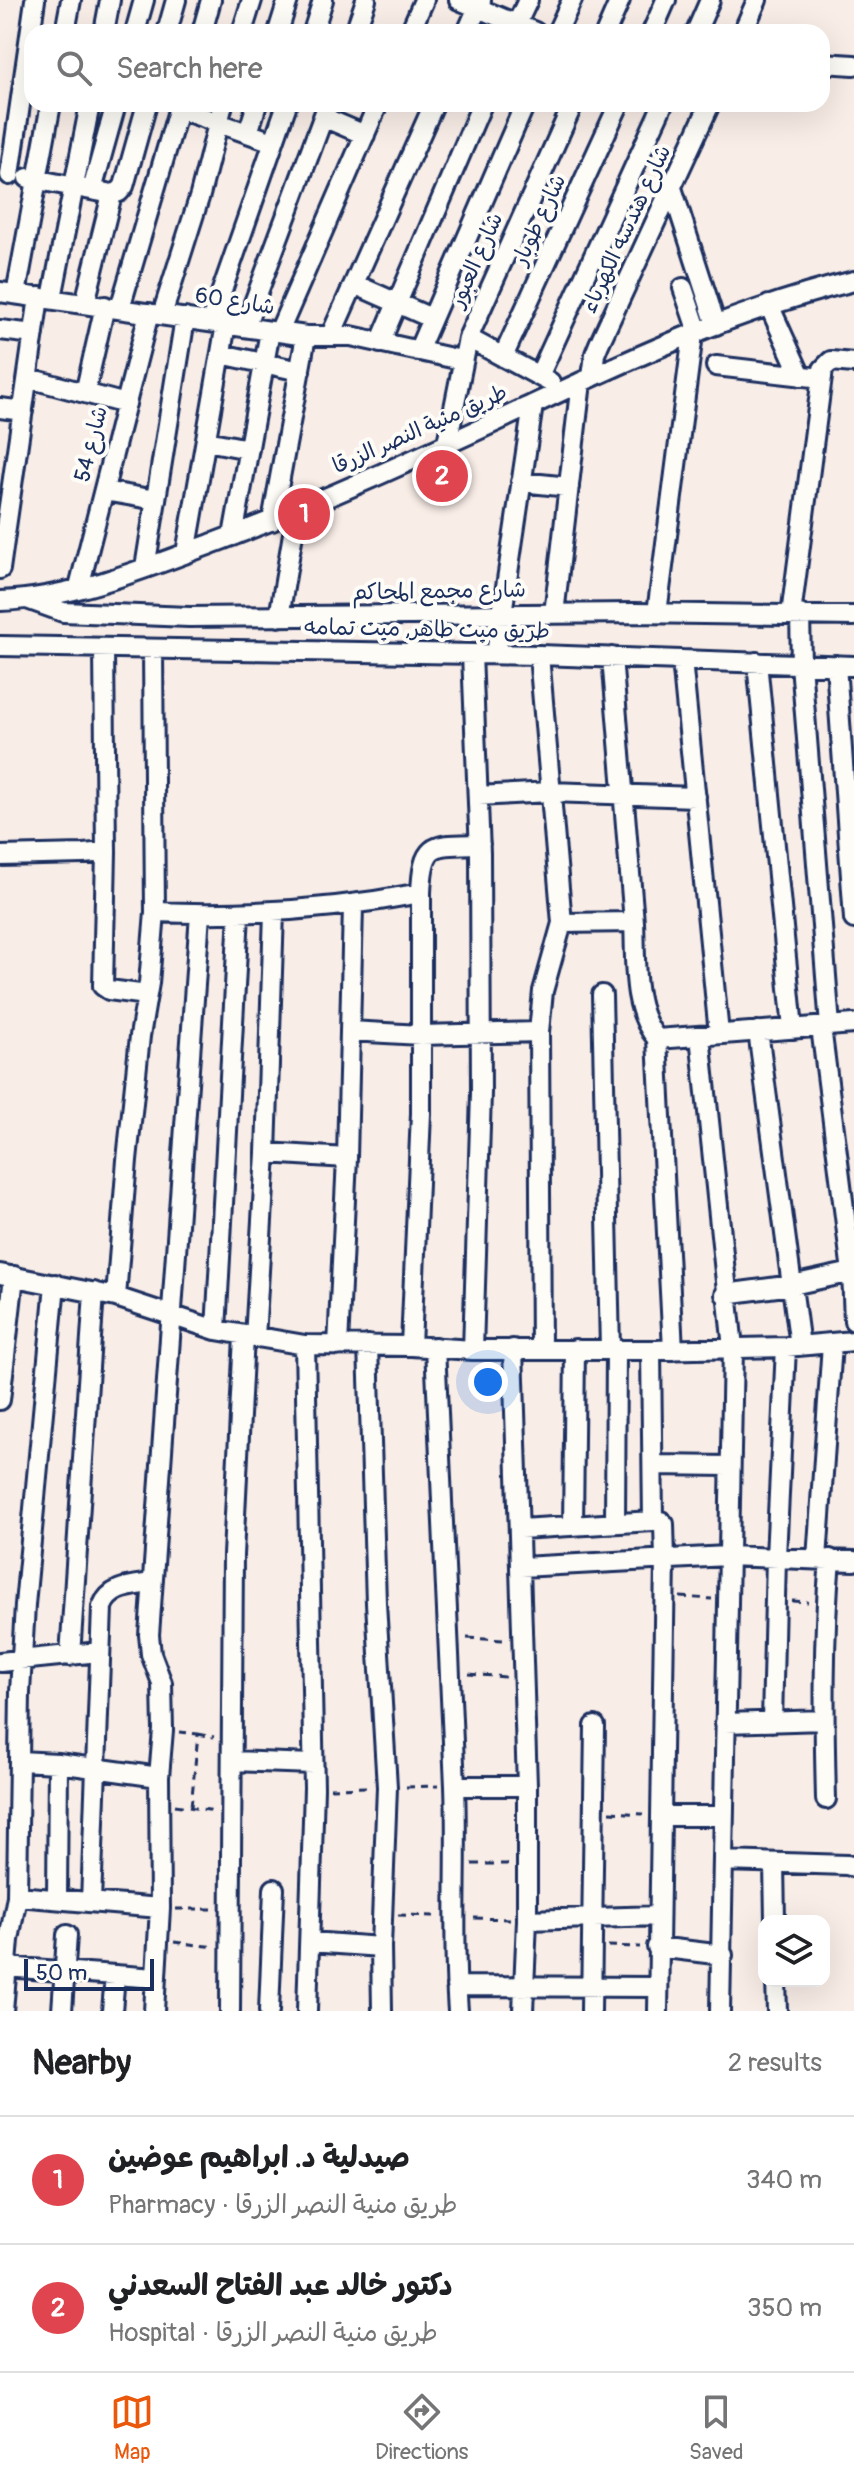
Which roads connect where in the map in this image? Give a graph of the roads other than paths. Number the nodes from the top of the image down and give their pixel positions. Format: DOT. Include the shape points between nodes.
graph roads {
  1 [pos="35,0"];
  2 [pos="71,0"];
  3 [pos="110,0"];
  4 [pos="144,0"];
  5 [pos="176,0"];
  6 [pos="211,0"];
  7 [pos="252,0"];
  8 [pos="288,0"];
  9 [pos="323,0"];
  10 [pos="366,0"];
  11 [pos="424,0"];
  12 [pos="459,0"];
  13 [pos="528,0"];
  14 [pos="572,0"];
  15 [pos="620,0"];
  16 [pos="666,0"];
  17 [pos="710,0"];
  18 [pos="757,0"];
  19 [pos="479,4"];
  20 [pos="31,24"];
  21 [pos="66,24"];
  22 [pos="106,24"];
  23 [pos="137,24"];
  24 [pos="169,24"];
  25 [pos="204,24"];
  26 [pos="244,24"];
  27 [pos="280,24"];
  28 [pos="316,24"];
  29 [pos="358,24"];
  30 [pos="414,24"];
  31 [pos="470,24"];
  32 [pos="509,24"];
  33 [pos="517,24"];
  34 [pos="561,24"];
  35 [pos="610,24"];
  36 [pos="656,24"];
  37 [pos="700,24"];
  38 [pos="746,24"];
  39 [pos="24,64"];
  40 [pos="830,64"];
  41 [pos="854,65"];
  42 [pos="50,112"];
  43 [pos="89,112"];
  44 [pos="113,112"];
  45 [pos="145,112"];
  46 [pos="178,112"];
  47 [pos="194,112"];
  48 [pos="221,112"];
  49 [pos="255,112"];
  50 [pos="284,112"];
  51 [pos="324,112"];
  52 [pos="328,112"];
  53 [pos="375,112"];
  54 [pos="430,112"];
  55 [pos="479,112"];
  56 [pos="521,112"];
  57 [pos="569,112"];
  58 [pos="615,112"];
  59 [pos="659,112"];
  60 [pos="706,112"];
  61 [pos="219,123"];
  62 [pos="248,133"];
  63 [pos="365,135"];
  64 [pos="273,142"];
  65 [pos="5,174"];
  66 [pos="37,179"];
  67 [pos="672,188"];
  68 [pos="83,189"];
  69 [pos="112,194"];
  70 [pos="854,281"];
  71 [pos="354,284"];
  72 [pos="683,288"];
  73 [pos="8,293"];
  74 [pos="46,298"];
  75 [pos="85,303"];
  76 [pos="397,303"];
  77 [pos="769,305"];
  78 [pos="112,307"];
  79 [pos="156,314"];
  80 [pos="185,318"];
  81 [pos="431,318"];
  82 [pos="218,323"];
  83 [pos="716,325"];
  84 [pos="245,327"];
  85 [pos="0,330"];
  86 [pos="275,332"];
  87 [pos="696,333"];
  88 [pos="34,334"];
  89 [pos="331,335"];
  90 [pos="306,336"];
  91 [pos="468,338"];
  92 [pos="380,343"];
  93 [pos="418,351"];
  94 [pos="221,354"];
  95 [pos="503,357"];
  96 [pos="461,360"];
  97 [pos="264,363"];
  98 [pos="854,363"];
  99 [pos="716,366"];
  100 [pos="300,371"];
  101 [pos="539,376"];
  102 [pos="801,376"];
  103 [pos="28,378"];
  104 [pos="822,378"];
  105 [pos="579,383"];
  106 [pos="85,393"];
  107 [pos="126,404"];
  108 [pos="533,405"];
  109 [pos="0,408"];
  110 [pos="23,411"];
  111 [pos="206,441"];
  112 [pos="447,443"];
  113 [pos="9,448"];
  114 [pos="249,449"];
  115 [pos="521,482"];
  116 [pos="569,487"];
  117 [pos="104,491"];
  118 [pos="156,500"];
  119 [pos="297,510"];
  120 [pos="272,521"];
  121 [pos="233,536"];
  122 [pos="186,553"];
  123 [pos="145,568"];
  124 [pos="0,569"];
  125 [pos="79,587"];
  126 [pos="27,599"];
  127 [pos="0,601"];
  128 [pos="657,613"];
  129 [pos="554,614"];
  130 [pos="796,614"];
  131 [pos="502,615"];
  132 [pos="854,616"];
  133 [pos="279,617"];
  134 [pos="0,646"];
  135 [pos="104,649"];
  136 [pos="153,649"];
  137 [pos="472,654"];
  138 [pos="496,654"];
  139 [pos="539,655"];
  140 [pos="612,657"];
  141 [pos="682,660"];
  142 [pos="757,662"];
  143 [pos="801,664"];
  144 [pos="845,666"];
  145 [pos="550,792"];
  146 [pos="622,795"];
  147 [pos="478,796"];
  148 [pos="696,797"];
  149 [pos="480,844"];
  150 [pos="106,852"];
  151 [pos="0,856"];
  152 [pos="421,893"];
  153 [pos="353,906"];
  154 [pos="155,912"];
  155 [pos="274,912"];
  156 [pos="200,914"];
  157 [pos="239,914"];
  158 [pos="854,919"];
  159 [pos="634,922"];
  160 [pos="562,923"];
  161 [pos="147,995"];
  162 [pos="602,995"];
  163 [pos="854,1024"];
  164 [pos="825,1026"];
  165 [pos="793,1029"];
  166 [pos="350,1031"];
  167 [pos="758,1031"];
  168 [pos="539,1032"];
  169 [pos="421,1035"];
  170 [pos="481,1035"];
  171 [pos="710,1035"];
  172 [pos="657,1039"];
  173 [pos="266,1153"];
  174 [pos="347,1158"];
  175 [pos="852,1272"];
  176 [pos="7,1275"];
  177 [pos="55,1284"];
  178 [pos="792,1285"];
  179 [pos="94,1292"];
  180 [pos="725,1294"];
  181 [pos="116,1297"];
  182 [pos="173,1318"];
  183 [pos="854,1321"];
  184 [pos="216,1330"];
  185 [pos="250,1337"];
  186 [pos="854,1341"];
  187 [pos="832,1344"];
  188 [pos="305,1345"];
  189 [pos="368,1345"];
  190 [pos="338,1346"];
  191 [pos="411,1346"];
  192 [pos="793,1346"];
  193 [pos="435,1347"];
  194 [pos="733,1348"];
  195 [pos="513,1349"];
  196 [pos="541,1349"];
  197 [pos="575,1349"];
  198 [pos="613,1349"];
  199 [pos="473,1350"];
  200 [pos="651,1350"];
  201 [pos="673,1350"];
  202 [pos="0,1400"];
  203 [pos="654,1465"];
  204 [pos="729,1466"];
  205 [pos="653,1521"];
  206 [pos="615,1523"];
  207 [pos="573,1526"];
  208 [pos="520,1529"];
  209 [pos="727,1556"];
  210 [pos="776,1557"];
  211 [pos="665,1559"];
  212 [pos="824,1559"];
  213 [pos="854,1561"];
  214 [pos="521,1567"];
  215 [pos="151,1583"];
  216 [pos="99,1652"];
  217 [pos="70,1656"];
  218 [pos="22,1661"];
  219 [pos="0,1662"];
  220 [pos="824,1720"];
  221 [pos="772,1722"];
  222 [pos="725,1723"];
  223 [pos="595,1726"];
  224 [pos="19,1761"];
  225 [pos="233,1761"];
  226 [pos="58,1763"];
  227 [pos="313,1764"];
  228 [pos="97,1769"];
  229 [pos="159,1777"];
  230 [pos="455,1786"];
  231 [pos="527,1786"];
  232 [pos="826,1799"];
  233 [pos="662,1816"];
  234 [pos="723,1816"];
  235 [pos="723,1861"];
  236 [pos="774,1863"];
  237 [pos="854,1867"];
  238 [pos="274,1889"];
  239 [pos="17,1896"];
  240 [pos="57,1899"];
  241 [pos="91,1902"];
  242 [pos="160,1908"];
  243 [pos="775,1915"];
  244 [pos="659,1916"];
  245 [pos="591,1919"];
  246 [pos="527,1920"];
  247 [pos="67,1935"];
  248 [pos="310,1942"];
  249 [pos="381,1947"];
  250 [pos="657,1947"];
  251 [pos="723,1955"];
  252 [pos="5,1967"];
  253 [pos="65,1972"];
  254 [pos="115,1975"];
  255 [pos="156,1978"];
  256 [pos="456,1986"];
  257 [pos="590,1986"];
  258 [pos="523,1987"];
  259 [pos="658,1987"];
  260 [pos="777,1987"];
  261 [pos="781,2010"];
  262 [pos="3,2011"];
  263 [pos="62,2011"];
  264 [pos="112,2011"];
  265 [pos="154,2011"];
  266 [pos="230,2011"];
  267 [pos="269,2011"];
  268 [pos="307,2011"];
  269 [pos="382,2011"];
  270 [pos="458,2011"];
  271 [pos="523,2011"];
  272 [pos="591,2011"];
  273 [pos="658,2011"];
  274 [pos="720,2011"];
  1 -- 20 [label="street"];
  2 -- 21 [label="street"];
  3 -- 22 [label="street"];
  4 -- 23 [label="street"];
  5 -- 24 [label="street"];
  6 -- 25 [label="street"];
  7 -- 26 [label="street"];
  8 -- 27 [label="street"];
  9 -- 28 [label="street"];
  10 -- 29 [label="street"];
  11 -- 30 [label="street"];
  12 -- 19 [label="street"];
  13 -- 33 [label="street"];
  14 -- 34 [label="street"];
  15 -- 35 [label="street"];
  16 -- 36 [label="street"];
  17 -- 37 [label="street"];
  18 -- 38 [label="street"];
  19 -- 31 [label="street"];
  19 -- 32 [label="street"];
  39 -- 65 [label="street"];
  40 -- 41 [label="street"];
  42 -- 66 [label="street"];
  43 -- 68 [label="street"];
  44 -- 68 [label="street"];
  45 -- 69 [label="street" via="124,186"];
  46 -- 78 [label="street"];
  47 -- 61 [label="street"];
  48 -- 61 [label="street, شارع 54"];
  49 -- 62 [label="street"];
  50 -- 64 [label="street"];
  51 -- 84 [label="street"];
  52 -- 63 [label="street"];
  53 -- 63 [label="street"];
  54 -- 71 [label="street"];
  55 -- 76 [label="street"];
  56 -- 81 [label="street"];
  57 -- 91 [label="street, شارع العبور"];
  58 -- 95 [label="street, شارع طوبار"];
  59 -- 101 [label="street"];
  60 -- 67 [label="street, شارع هندسه الكهرباء"];
  61 -- 62 [label="street"];
  61 -- 79 [label="street, شارع 54" via="200,195"];
  62 -- 64 [label="street"];
  63 -- 86 [label="street"];
  64 -- 82 [label="street"];
  65 -- 66 [label="street"];
  66 -- 68 [label="street"];
  66 -- 73 [label="street"];
  67 -- 83 [label="street"];
  67 -- 105 [label="street, شارع هندسه الكهرباء"];
  68 -- 69 [label="street"];
  68 -- 74 [label="street"];
  69 -- 75 [label="street"];
  70 -- 77 [label="street, طريق منية النصر الزرقا"];
  71 -- 76 [label="street"];
  71 -- 89 [label="street"];
  72 -- 87 [label="street"];
  73 -- 74 [label="street, شارع 60"];
  74 -- 75 [label="street, شارع 60"];
  74 -- 88 [label="street"];
  75 -- 78 [label="street, شارع 60"];
  76 -- 81 [label="street"];
  76 -- 92 [label="street"];
  77 -- 83 [label="street, طريق منية النصر الزرقا"];
  77 -- 102 [label="street"];
  78 -- 79 [label="street, شارع 60"];
  78 -- 106 [label="street"];
  79 -- 80 [label="street, شارع 60"];
  79 -- 107 [label="street, شارع 54"];
  80 -- 82 [label="street, شارع 60"];
  80 -- 118 [label="street"];
  81 -- 93 [label="street"];
  82 -- 84 [label="street, شارع 60"];
  82 -- 94 [label="street"];
  83 -- 87 [label="street, طريق منية النصر الزرقا"];
  84 -- 86 [label="street, شارع 60"];
  85 -- 88 [label="street"];
  86 -- 90 [label="street, شارع 60"];
  86 -- 97 [label="street"];
  87 -- 105 [label="street, طريق منية النصر الزرقا"];
  87 -- 128 [label="street"];
  88 -- 103 [label="street"];
  89 -- 90 [label="street, شارع 60"];
  89 -- 92 [label="street, شارع 60"];
  90 -- 100 [label="street"];
  91 -- 95 [label="street"];
  91 -- 96 [label="street, شارع العبور"];
  92 -- 93 [label="street, شارع 60"];
  93 -- 96 [label="street, شارع 60"];
  94 -- 97 [label="street"];
  94 -- 111 [label="street"];
  95 -- 101 [label="street"];
  96 -- 112 [label="street, شارع العبور"];
  97 -- 100 [label="street"];
  97 -- 114 [label="street"];
  98 -- 104 [label="street" via="827,362"];
  99 -- 102 [label="street"];
  100 -- 120 [label="street"];
  101 -- 105 [label="street"];
  102 -- 104 [label="street"];
  103 -- 106 [label="street"];
  103 -- 110 [label="street"];
  104 -- 130 [label="street"];
  105 -- 108 [label="street, طريق منية النصر الزرقا"];
  105 -- 116 [label="street, شارع هندسه الكهرباء"];
  106 -- 107 [label="street"];
  107 -- 117 [label="street, شارع 54"];
  108 -- 112 [label="street, طريق منية النصر الزرقا"];
  108 -- 115 [label="street"];
  109 -- 110 [label="street"];
  110 -- 113 [label="street"];
  111 -- 114 [label="street"];
  111 -- 122 [label="street"];
  112 -- 119 [label="street, طريق منية النصر الزرقا"];
  113 -- 124 [label="street"];
  114 -- 121 [label="street"];
  115 -- 116 [label="street"];
  115 -- 131 [label="street"];
  116 -- 129 [label="street, شارع هندسه الكهرباء"];
  117 -- 118 [label="street"];
  117 -- 125 [label="street, شارع 54"];
  118 -- 123 [label="street"];
  119 -- 120 [label="street, طريق منية النصر الزرقا"];
  119 -- 133 [label="street"];
  120 -- 121 [label="street, طريق منية النصر الزرقا"];
  121 -- 122 [label="street, طريق منية النصر الزرقا"];
  122 -- 123 [label="street, طريق منية النصر الزرقا"];
  123 -- 125 [label="street, طريق منية النصر الزرقا"];
  125 -- 126 [label="street, طريق منية النصر الزرقا"];
  126 -- 127 [label="street, طريق منية النصر الزرقا"];
  126 -- 133 [label="street, شارع مجمع المحاكم" via="63,612"];
  128 -- 129 [label="street, شارع مجمع المحاكم"];
  128 -- 130 [label="street, شارع مجمع المحاكم"];
  129 -- 131 [label="street, شارع مجمع المحاكم"];
  130 -- 132 [label="street, شارع مجمع المحاكم"];
  130 -- 143 [label="street"];
  131 -- 133 [label="street, شارع مجمع المحاكم"];
  131 -- 138 [label="street"];
  134 -- 135 [label="street, طريق ميت طاهر, ميت تمامه"];
  135 -- 136 [label="street, طريق ميت طاهر, ميت تمامه"];
  135 -- 150 [label="street"];
  136 -- 137 [label="street, طريق ميت طاهر, ميت تمامه"];
  136 -- 154 [label="street"];
  137 -- 138 [label="street, طريق ميت طاهر, ميت تمامه"];
  137 -- 147 [label="street"];
  138 -- 139 [label="street, طريق ميت طاهر, ميت تمامه"];
  139 -- 140 [label="street, طريق ميت طاهر, ميت تمامه"];
  139 -- 145 [label="street"];
  140 -- 141 [label="street, طريق ميت طاهر, ميت تمامه"];
  140 -- 146 [label="street"];
  141 -- 142 [label="street, طريق ميت طاهر, ميت تمامه"];
  141 -- 148 [label="street"];
  142 -- 143 [label="street, طريق ميت طاهر, ميت تمامه"];
  142 -- 165 [label="street"];
  143 -- 144 [label="street, طريق ميت طاهر, ميت تمامه"];
  143 -- 164 [label="street"];
  144 -- 158 [label="street"];
  145 -- 146 [label="street"];
  145 -- 147 [label="street"];
  145 -- 160 [label="street"];
  146 -- 148 [label="street"];
  146 -- 159 [label="street"];
  147 -- 149 [label="street"];
  148 -- 171 [label="street"];
  149 -- 152 [label="street" via="430,850 423,861"];
  149 -- 170 [label="street"];
  150 -- 151 [label="street"];
  150 -- 161 [label="street" via="103,986"];
  152 -- 153 [label="street"];
  152 -- 169 [label="street"];
  153 -- 155 [label="street"];
  153 -- 166 [label="street"];
  154 -- 156 [label="street"];
  154 -- 161 [label="street"];
  155 -- 157 [label="street"];
  155 -- 173 [label="street"];
  156 -- 157 [label="street"];
  156 -- 182 [label="street"];
  157 -- 184 [label="street"];
  159 -- 160 [label="street"];
  159 -- 172 [label="street" via="640,1005 643,1020"];
  160 -- 168 [label="street" via="543,991"];
  161 -- 181 [label="street"];
  162 -- 198 [label="street"];
  163 -- 164 [label="street"];
  164 -- 165 [label="street"];
  164 -- 175 [label="street"];
  165 -- 167 [label="street"];
  166 -- 169 [label="street"];
  166 -- 174 [label="street"];
  167 -- 171 [label="street"];
  167 -- 178 [label="street"];
  168 -- 170 [label="street"];
  168 -- 196 [label="street"];
  169 -- 170 [label="street"];
  169 -- 191 [label="street"];
  170 -- 199 [label="street"];
  171 -- 172 [label="street"];
  171 -- 180 [label="street"];
  172 -- 201 [label="street"];
  173 -- 174 [label="street"];
  173 -- 185 [label="street"];
  174 -- 190 [label="street"];
  175 -- 178 [label="street"];
  175 -- 183 [label="street"];
  176 -- 177 [label="street"];
  176 -- 202 [label="street"];
  177 -- 179 [label="street"];
  177 -- 218 [label="street"];
  178 -- 180 [label="street"];
  178 -- 192 [label="street"];
  179 -- 181 [label="street"];
  179 -- 217 [label="street"];
  180 -- 194 [label="street"];
  181 -- 182 [label="street"];
  182 -- 184 [label="street"];
  182 -- 215 [label="street"];
  184 -- 185 [label="street"];
  185 -- 188 [label="street"];
  185 -- 225 [label="street" via="233,1570"];
  186 -- 187 [label="street"];
  187 -- 192 [label="street"];
  187 -- 212 [label="street"];
  188 -- 190 [label="street"];
  188 -- 227 [label="street"];
  189 -- 190 [label="street"];
  189 -- 191 [label="street"];
  189 -- 249 [label="street" via="387,1787"];
  191 -- 193 [label="street"];
  192 -- 194 [label="street"];
  192 -- 210 [label="street"];
  193 -- 199 [label="street"];
  193 -- 230 [label="street"];
  194 -- 201 [label="street"];
  194 -- 204 [label="street"];
  195 -- 196 [label="street"];
  195 -- 199 [label="street"];
  195 -- 208 [label="street"];
  196 -- 197 [label="street"];
  197 -- 198 [label="street"];
  197 -- 207 [label="street"];
  198 -- 200 [label="street"];
  198 -- 206 [label="street"];
  200 -- 201 [label="street"];
  200 -- 203 [label="street"];
  203 -- 204 [label="street"];
  203 -- 205 [label="street"];
  204 -- 209 [label="street"];
  205 -- 206 [label="street"];
  205 -- 211 [label="street" via="664,1524"];
  206 -- 207 [label="street"];
  207 -- 208 [label="street"];
  208 -- 214 [label="street"];
  209 -- 210 [label="street"];
  209 -- 211 [label="street"];
  209 -- 222 [label="street"];
  210 -- 212 [label="street"];
  210 -- 221 [label="street"];
  211 -- 214 [label="street"];
  211 -- 233 [label="street"];
  212 -- 213 [label="street"];
  212 -- 220 [label="street"];
  214 -- 231 [label="street"];
  215 -- 216 [label="street" via="105,1597"];
  215 -- 229 [label="street" via="151,1654 162,1683"];
  216 -- 217 [label="street"];
  216 -- 228 [label="street"];
  217 -- 218 [label="street"];
  218 -- 219 [label="street"];
  218 -- 224 [label="street"];
  220 -- 221 [label="street"];
  220 -- 232 [label="street"];
  221 -- 222 [label="street"];
  222 -- 234 [label="street"];
  223 -- 245 [label="street"];
  224 -- 226 [label="street"];
  224 -- 239 [label="street"];
  225 -- 227 [label="street"];
  225 -- 266 [label="street"];
  226 -- 228 [label="street"];
  226 -- 240 [label="street"];
  227 -- 248 [label="street"];
  228 -- 229 [label="street"];
  228 -- 241 [label="street"];
  229 -- 242 [label="street"];
  230 -- 231 [label="street"];
  230 -- 256 [label="street"];
  231 -- 246 [label="street"];
  233 -- 234 [label="street"];
  233 -- 244 [label="street"];
  234 -- 235 [label="street"];
  235 -- 236 [label="street"];
  235 -- 251 [label="street"];
  236 -- 237 [label="street"];
  236 -- 243 [label="street"];
  238 -- 267 [label="street"];
  239 -- 240 [label="street"];
  239 -- 252 [label="street"];
  240 -- 241 [label="street"];
  241 -- 242 [label="street"];
  242 -- 255 [label="street"];
  244 -- 245 [label="street"];
  244 -- 250 [label="street"];
  245 -- 246 [label="street"];
  245 -- 257 [label="street"];
  246 -- 258 [label="street"];
  247 -- 253 [label="street"];
  248 -- 249 [label="street"];
  248 -- 268 [label="street"];
  249 -- 269 [label="street"];
  250 -- 251 [label="street"];
  250 -- 259 [label="street"];
  251 -- 274 [label="street"];
  252 -- 253 [label="street"];
  252 -- 262 [label="street"];
  253 -- 254 [label="street"];
  253 -- 263 [label="street"];
  254 -- 255 [label="street"];
  254 -- 264 [label="street"];
  255 -- 265 [label="street"];
  256 -- 258 [label="street"];
  256 -- 270 [label="street"];
  257 -- 258 [label="street"];
  257 -- 259 [label="street"];
  257 -- 272 [label="street"];
  258 -- 271 [label="street"];
  259 -- 273 [label="street"];
  260 -- 261 [label="street"];
}
